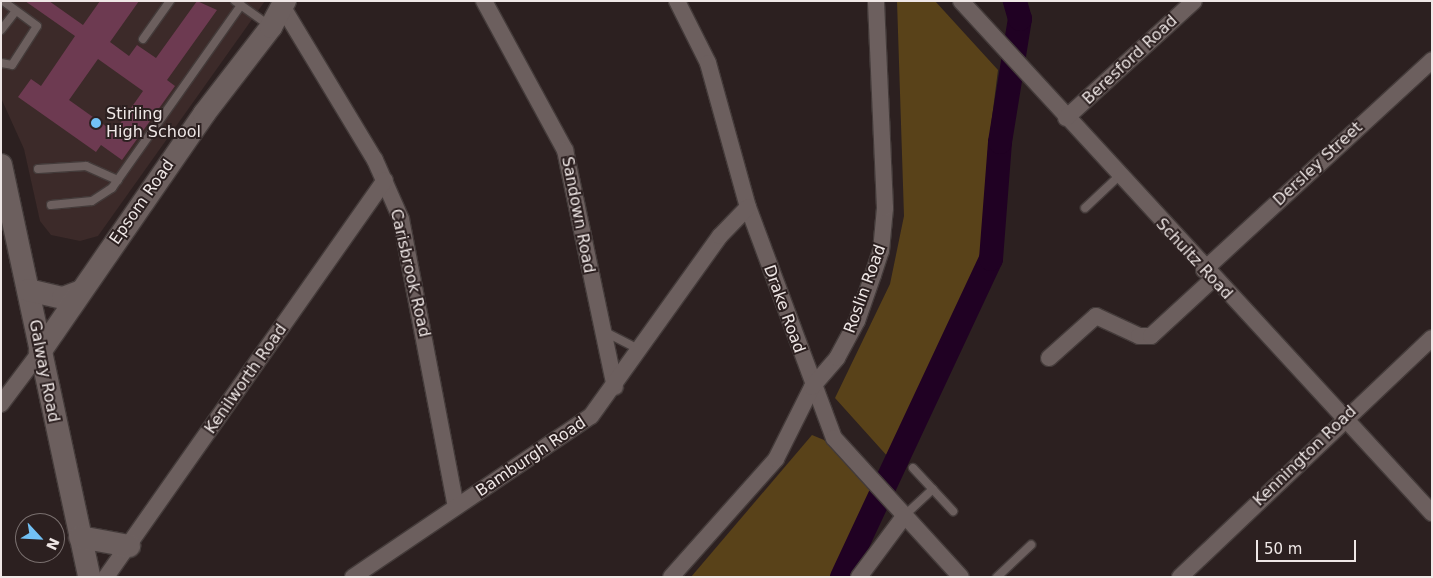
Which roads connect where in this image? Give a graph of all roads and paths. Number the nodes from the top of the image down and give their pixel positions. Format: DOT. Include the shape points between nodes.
graph roads {
  1 [pos="3,1"];
  2 [pos="170,1"];
  3 [pos="484,1"];
  4 [pos="677,1"];
  5 [pos="876,1"];
  6 [pos="961,1"];
  7 [pos="238,3"];
  8 [pos="283,4"];
  9 [pos="1183,5"];
  10 [pos="16,11"];
  11 [pos="271,27"];
  12 [pos="1,30"];
  13 [pos="143,39"];
  14 [pos="1432,60"];
  15 [pos="1,63"];
  16 [pos="1066,118"];
  17 [pos="1,164"];
  18 [pos="38,169"];
  19 [pos="1118,176"];
  20 [pos="118,180"];
  21 [pos="385,180"];
  22 [pos="51,205"];
  23 [pos="748,207"];
  24 [pos="1085,208"];
  25 [pos="1209,274"];
  26 [pos="28,290"];
  27 [pos="79,292"];
  28 [pos="600,328"];
  29 [pos="1432,338"];
  30 [pos="641,349"];
  31 [pos="40,352"];
  32 [pos="1049,358"];
  33 [pos="615,387"];
  34 [pos="812,387"];
  35 [pos="1,404"];
  36 [pos="1344,418"];
  37 [pos="913,468"];
  38 [pos="933,489"];
  39 [pos="456,507"];
  40 [pos="953,511"];
  41 [pos="1432,513"];
  42 [pos="905,516"];
  43 [pos="80,537"];
  44 [pos="1031,545"];
  45 [pos="129,546"];
  46 [pos="89,577"];
  47 [pos="106,577"];
  48 [pos="353,577"];
  49 [pos="671,577"];
  50 [pos="859,577"];
  51 [pos="961,577"];
  52 [pos="997,577"];
  53 [pos="1180,577"];
  1 -- 10 [label="lane"];
  2 -- 13 [label="lane"];
  3 -- 28 [label="street, Sandown Road" via="565,150"];
  4 -- 23 [label="street, Drake Road" via="710,70"];
  5 -- 34 [label="street, Roslin Road" via="885,208 881,251 857,321 837,358"];
  6 -- 16 [label="street, Schultz Road"];
  7 -- 11 [label="lane"];
  7 -- 20 [label="lane"];
  8 -- 11 [label="street, Epsom Road"];
  8 -- 21 [label="street, Carisbrook Road"];
  9 -- 16 [label="street, Beresford Road"];
  10 -- 12 [label="lane"];
  10 -- 15 [label="lane" via="36,23 36,31 12,65"];
  11 -- 27 [label="street, Epsom Road" via="204,114"];
  14 -- 25 [label="street, Dersley Street"];
  16 -- 19 [label="street, Schultz Road"];
  17 -- 26 [label="street, Galway Road"];
  18 -- 20 [label="lane" via="86,166"];
  19 -- 24 [label="lane"];
  19 -- 25 [label="street, Schultz Road"];
  20 -- 22 [label="lane" via="92,201"];
  21 -- 39 [label="street, Carisbrook Road" via="409,254"];
  21 -- 45 [label="street, Kenilworth Road"];
  23 -- 30 [label="street, Bamburgh Road" via="720,236"];
  23 -- 34 [label="street, Drake Road"];
  25 -- 32 [label="street, Dersley Street" via="1151,336 1139,336 1096,316"];
  25 -- 36 [label="street, Schultz Road"];
  26 -- 27 [label="street" via="63,298"];
  26 -- 31 [label="street, Galway Road"];
  27 -- 31 [label="street, Epsom Road"];
  28 -- 30 [label="lane"];
  28 -- 33 [label="street, Sandown Road"];
  29 -- 36 [label="street, Kennington Road"];
  30 -- 33 [label="street, Bamburgh Road"];
  31 -- 35 [label="street, Epsom Road"];
  31 -- 43 [label="street, Galway Road"];
  33 -- 39 [label="street, Bamburgh Road" via="591,416"];
  34 -- 42 [label="street, Drake Road" via="834,438"];
  34 -- 49 [label="street, Roslin Road" via="776,459"];
  36 -- 41 [label="street, Schultz Road"];
  36 -- 53 [label="street, Kennington Road"];
  37 -- 38 [label="lane"];
  38 -- 40 [label="lane"];
  38 -- 42 [label="lane"];
  39 -- 48 [label="street, Bamburgh Road"];
  42 -- 50 [label="street"];
  42 -- 51 [label="street, Drake Road"];
  43 -- 45 [label="street"];
  43 -- 46 [label="street, Galway Road"];
  44 -- 52 [label="lane"];
  45 -- 47 [label="street, Kenilworth Road"];
}
